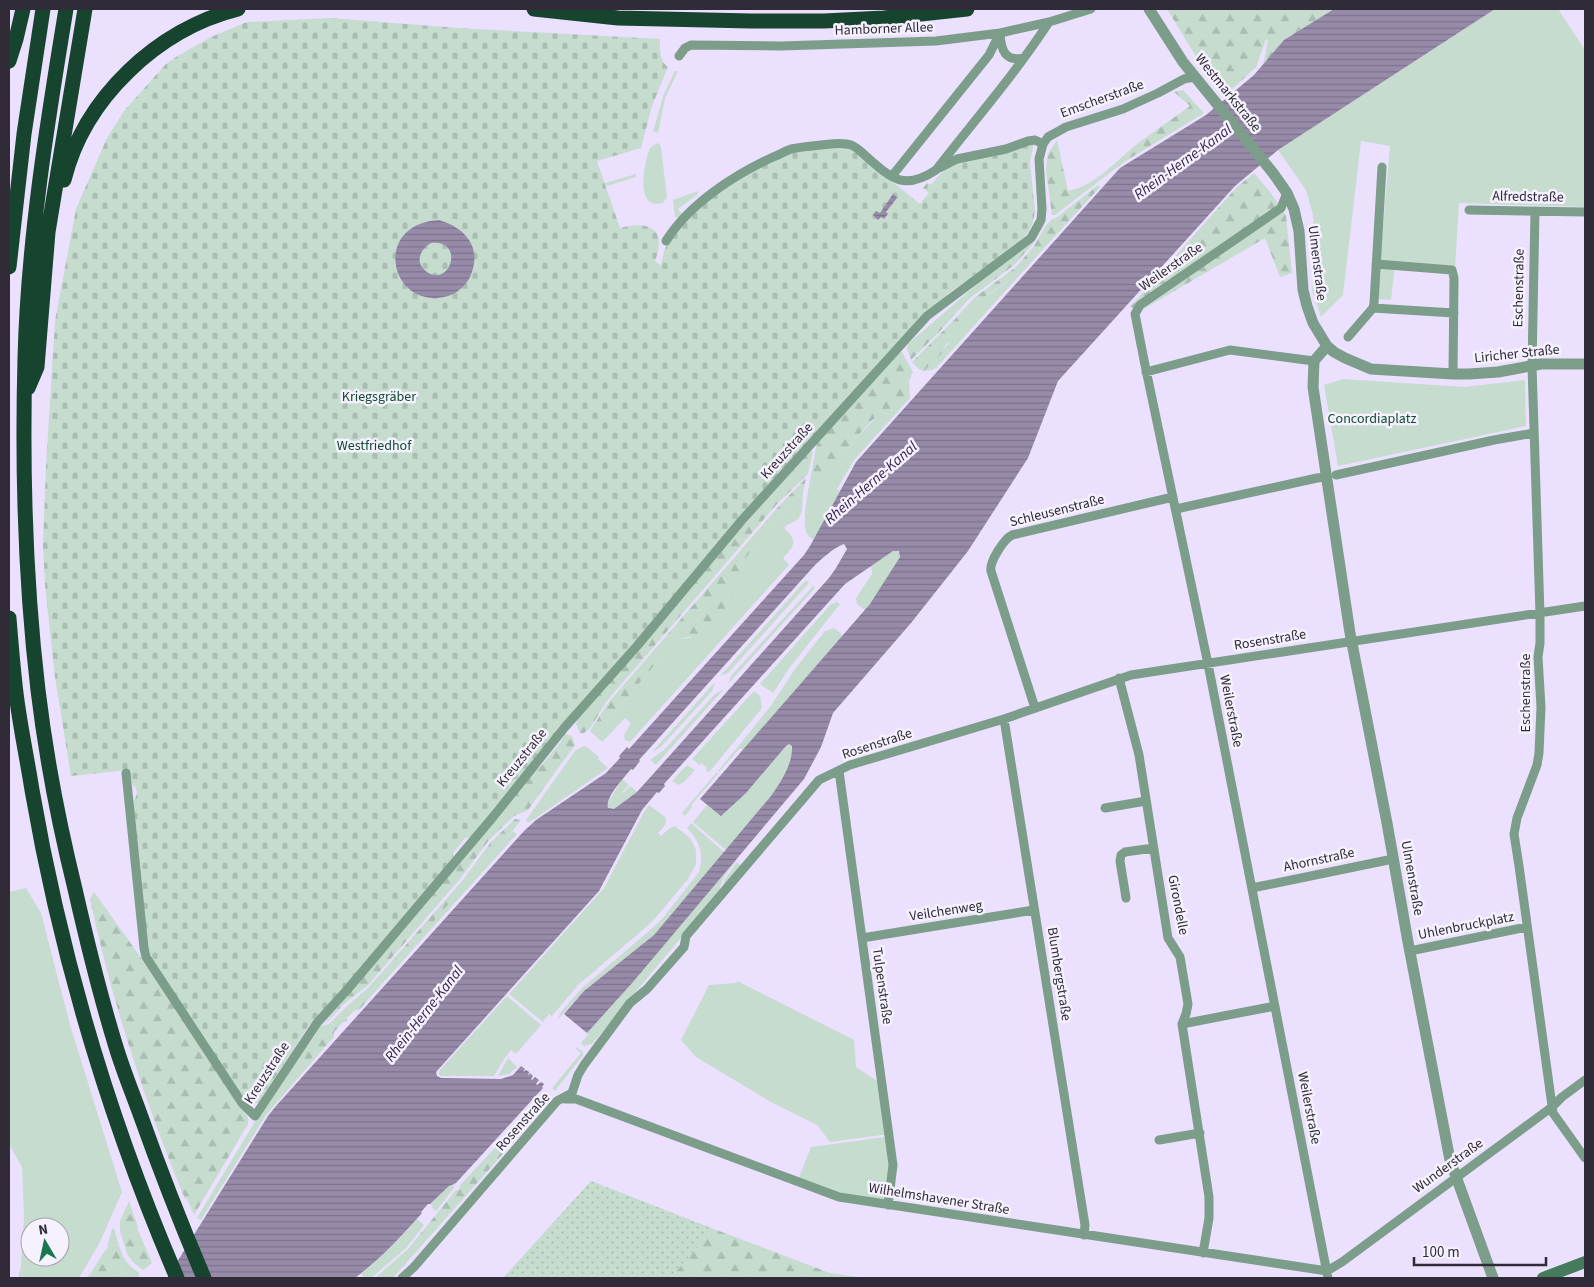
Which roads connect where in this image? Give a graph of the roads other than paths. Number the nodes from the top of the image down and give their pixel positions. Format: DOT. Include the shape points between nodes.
graph roads {
  1 [pos="23,9"];
  2 [pos="44,9"];
  3 [pos="66,9"];
  4 [pos="85,9"];
  5 [pos="238,9"];
  6 [pos="534,9"];
  7 [pos="967,9"];
  8 [pos="1090,9"];
  9 [pos="1150,9"];
  10 [pos="1049,22"];
  11 [pos="1000,34"];
  12 [pos="678,56"];
  13 [pos="1024,58"];
  14 [pos="9,61"];
  15 [pos="1194,77"];
  16 [pos="1043,144"];
  17 [pos="1382,168"];
  18 [pos="935,171"];
  19 [pos="892,176"];
  20 [pos="1287,193"];
  21 [pos="1470,210"];
  22 [pos="1535,211"];
  23 [pos="1585,212"];
  24 [pos="666,240"];
  25 [pos="46,260"];
  26 [pos="1376,264"];
  27 [pos="9,267"];
  28 [pos="1373,308"];
  29 [pos="1454,313"];
  30 [pos="1348,337"];
  31 [pos="1327,346"];
  32 [pos="1314,361"];
  33 [pos="1585,364"];
  34 [pos="1532,366"];
  35 [pos="1146,372"];
  36 [pos="1453,374"];
  37 [pos="24,399"];
  38 [pos="1534,433"];
  39 [pos="1331,476"];
  40 [pos="1173,497"];
  41 [pos="1176,508"];
  42 [pos="1585,606"];
  43 [pos="1540,614"];
  44 [pos="9,618"];
  45 [pos="1353,641"];
  46 [pos="1208,664"];
  47 [pos="1119,678"];
  48 [pos="1035,708"];
  49 [pos="1004,718"];
  50 [pos="839,771"];
  51 [pos="126,772"];
  52 [pos="1146,802"];
  53 [pos="1105,808"];
  54 [pos="1154,848"];
  55 [pos="1393,859"];
  56 [pos="1252,888"];
  57 [pos="1126,898"];
  58 [pos="1034,910"];
  59 [pos="1527,928"];
  60 [pos="862,938"];
  61 [pos="1410,951"];
  62 [pos="1275,1006"];
  63 [pos="1182,1024"];
  64 [pos="1585,1080"];
  65 [pos="561,1099"];
  66 [pos="1552,1107"];
  67 [pos="1200,1133"];
  68 [pos="1159,1140"];
  69 [pos="1585,1158"];
  70 [pos="1455,1178"];
  71 [pos="888,1205"];
  72 [pos="1084,1235"];
  73 [pos="1203,1253"];
  74 [pos="1585,1262"];
  75 [pos="1327,1275"];
  76 [pos="177,1278"];
  77 [pos="204,1278"];
  78 [pos="402,1278"];
  79 [pos="1493,1278"];
  80 [pos="1543,1278"];
  1 -- 14 [label="highway"];
  2 -- 27 [label="highway" via="24,134"];
  3 -- 37 [label="highway" via="46,135 31,263"];
  4 -- 25 [label="highway"];
  5 -- 25 [label="highway" via="221,13 169,39 133,67 114,87 70,161"];
  6 -- 7 [label="highway" via="618,18 751,21 884,18"];
  8 -- 10 [label="street, Hamborner Allee"];
  9 -- 15 [label="street, Westmarkstraße"];
  10 -- 11 [label="street, Hamborner Allee"];
  10 -- 13 [label="street"];
  11 -- 12 [label="street, Hamborner Allee" via="926,42 691,45"];
  11 -- 13 [label="street" via="1001,47 1006,54 1012,58"];
  11 -- 19 [label="street" via="989,55"];
  13 -- 18 [label="street"];
  15 -- 16 [label="street, Emscherstraße" via="1123,109 1059,130"];
  15 -- 20 [label="street, Westmarkstraße"];
  16 -- 18 [label="street" via="1028,141 957,159"];
  16 -- 51 [label="street, Kreuzstraße" via="1038,167 1041,220 1031,238 927,316 742,520 317,1023 255,1116 242,1103 146,957"];
  17 -- 26 [label="street"];
  18 -- 19 [label="street" via="910,182"];
  19 -- 24 [label="street" via="852,146 834,144 790,149 754,166 702,200"];
  20 -- 31 [label="street, Ulmenstraße" via="1299,232 1305,300 1313,323"];
  20 -- 35 [label="street, Weilerstraße" via="1281,208 1138,308 1135,314"];
  21 -- 22 [label="street, Alfredstraße"];
  22 -- 23 [label="street, Alfredstraße"];
  22 -- 34 [label="street, Eschenstraße"];
  25 -- 37 [label="highway" via="37,367"];
  26 -- 28 [label="street"];
  26 -- 29 [label="street, Liricher Straße" via="1452,270"];
  28 -- 29 [label="street"];
  28 -- 30 [label="street"];
  29 -- 36 [label="street, Liricher Straße"];
  31 -- 32 [label="street"];
  31 -- 36 [label="street, Liricher Straße" via="1340,356 1372,369"];
  32 -- 35 [label="street" via="1230,350"];
  32 -- 39 [label="street, Ulmenstraße" via="1313,387"];
  33 -- 34 [label="street, Liricher Straße"];
  34 -- 36 [label="street, Liricher Straße" via="1492,373"];
  34 -- 38 [label="street, Eschenstraße"];
  35 -- 40 [label="street, Weilerstraße"];
  37 -- 77 [label="highway" via="25,518 31,620 38,692 62,836 116,1048 178,1218"];
  38 -- 39 [label="street"];
  38 -- 43 [label="street, Eschenstraße"];
  39 -- 41 [label="street"];
  39 -- 45 [label="street, Ulmenstraße"];
  40 -- 41 [label="street, Weilerstraße"];
  40 -- 48 [label="street, Schleusenstraße" via="1007,538 991,563 990,571"];
  41 -- 46 [label="street, Weilerstraße"];
  42 -- 43 [label="street, Rosenstraße"];
  43 -- 45 [label="street, Rosenstraße"];
  43 -- 59 [label="street, Eschenstraße" via="1539,753 1517,818 1514,839"];
  44 -- 76 [label="highway" via="27,763 65,949 95,1056 134,1172"];
  45 -- 46 [label="street, Rosenstraße"];
  45 -- 55 [label="street, Ulmenstraße"];
  46 -- 47 [label="street, Rosenstraße"];
  46 -- 56 [label="street, Weilerstraße"];
  47 -- 48 [label="street, Rosenstraße"];
  47 -- 52 [label="street, Girondelle" via="1139,755"];
  48 -- 49 [label="street, Rosenstraße"];
  49 -- 50 [label="street, Rosenstraße"];
  49 -- 58 [label="street, Blumbergstraße"];
  50 -- 60 [label="street, Tulpenstraße"];
  50 -- 65 [label="street, Rosenstraße" via="818,780 790,812 686,936 684,947 647,989 630,1003 587,1059 572,1092"];
  52 -- 53 [label="street"];
  52 -- 54 [label="street, Girondelle"];
  54 -- 57 [label="street" via="1120,855"];
  54 -- 63 [label="street, Girondelle" via="1168,938 1180,957 1188,1004"];
  55 -- 56 [label="street, Ahornstraße"];
  55 -- 61 [label="street, Ulmenstraße"];
  56 -- 62 [label="street, Weilerstraße"];
  58 -- 60 [label="street, Veilchenweg"];
  58 -- 72 [label="street, Blumbergstraße" via="1085,1225"];
  59 -- 61 [label="street, Uhlenbruckplatz"];
  59 -- 66 [label="street, Eschenstraße"];
  60 -- 71 [label="street, Tulpenstraße" via="893,1165"];
  61 -- 70 [label="street, Ulmenstraße"];
  62 -- 63 [label="street"];
  62 -- 75 [label="street, Weilerstraße"];
  63 -- 67 [label="street, Girondelle"];
  64 -- 66 [label="street, Wunderstraße"];
  65 -- 71 [label="street, Wilhelmshavener Straße" via="576,1099 840,1197"];
  65 -- 78 [label="street, Rosenstraße"];
  66 -- 69 [label="street, Eschenstraße" via="1554,1115"];
  66 -- 70 [label="street, Wunderstraße"];
  67 -- 68 [label="street"];
  67 -- 73 [label="street, Girondelle" via="1210,1203"];
  70 -- 75 [label="street, Wunderstraße"];
  70 -- 79 [label="street, Ulmenstraße"];
  71 -- 72 [label="street, Wilhelmshavener Straße"];
  72 -- 73 [label="street, Wilhelmshavener Straße"];
  73 -- 75 [label="street, Wilhelmshavener Straße"];
  74 -- 80 [label="main road"];
}
